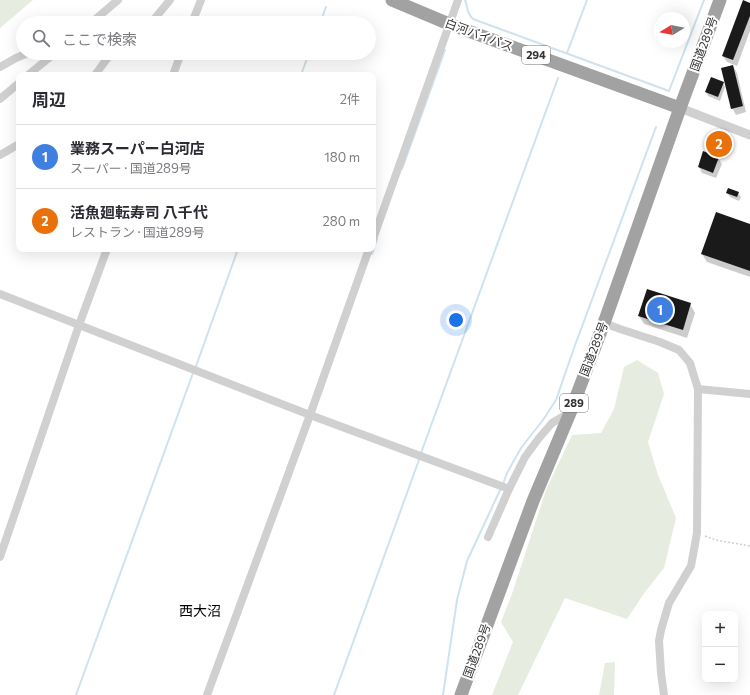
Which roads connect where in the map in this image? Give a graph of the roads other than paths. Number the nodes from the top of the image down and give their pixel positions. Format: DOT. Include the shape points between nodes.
graph roads {
  1 [pos="118,0"];
  2 [pos="170,0"];
  3 [pos="201,0"];
  4 [pos="392,0"];
  5 [pos="458,0"];
  6 [pos="720,0"];
  7 [pos="99,16"];
  8 [pos="157,16"];
  9 [pos="195,16"];
  10 [pos="449,24"];
  11 [pos="16,58"];
  12 [pos="46,60"];
  13 [pos="106,60"];
  14 [pos="178,60"];
  15 [pos="0,67"];
  16 [pos="32,72"];
  17 [pos="97,72"];
  18 [pos="173,72"];
  19 [pos="16,86"];
  20 [pos="0,99"];
  21 [pos="680,108"];
  22 [pos="750,135"];
  23 [pos="16,146"];
  24 [pos="0,155"];
  25 [pos="376,231"];
  26 [pos="107,252"];
  27 [pos="368,252"];
  28 [pos="0,294"];
  29 [pos="604,323"];
  30 [pos="79,325"];
  31 [pos="698,389"];
  32 [pos="750,394"];
  33 [pos="570,413"];
  34 [pos="310,415"];
  35 [pos="509,489"];
  36 [pos="488,537"];
  37 [pos="0,557"];
  38 [pos="207,695"];
  39 [pos="461,695"];
  40 [pos="664,695"];
  1 -- 7 [label="street"];
  2 -- 8 [label="street"];
  3 -- 9 [label="street"];
  4 -- 10 [label="highway, 白河バイパス / 294"];
  5 -- 10 [label="street"];
  6 -- 21 [label="highway, 国道289号 / 289"];
  10 -- 21 [label="highway, 白河バイパス / 294"];
  10 -- 25 [label="street"];
  11 -- 15 [label="street"];
  12 -- 16 [label="street"];
  13 -- 17 [label="street"];
  14 -- 18 [label="street"];
  19 -- 20 [label="street"];
  21 -- 22 [label="street"];
  21 -- 29 [label="highway, 国道289号 / 289"];
  23 -- 24 [label="street"];
  26 -- 30 [label="street"];
  27 -- 34 [label="street"];
  28 -- 30 [label="street"];
  29 -- 31 [label="street" via="679,350 690,363"];
  29 -- 33 [label="highway, 国道289号 / 289"];
  30 -- 34 [label="street"];
  30 -- 37 [label="street"];
  31 -- 32 [label="street"];
  31 -- 40 [label="street" via="697,533 691,566 669,603 661,630 659,641"];
  33 -- 35 [label="street" via="552,423 539,438 525,457"];
  33 -- 39 [label="highway, 国道289号 / 289" via="533,501"];
  34 -- 35 [label="street"];
  34 -- 38 [label="street"];
  35 -- 36 [label="street"];
}
